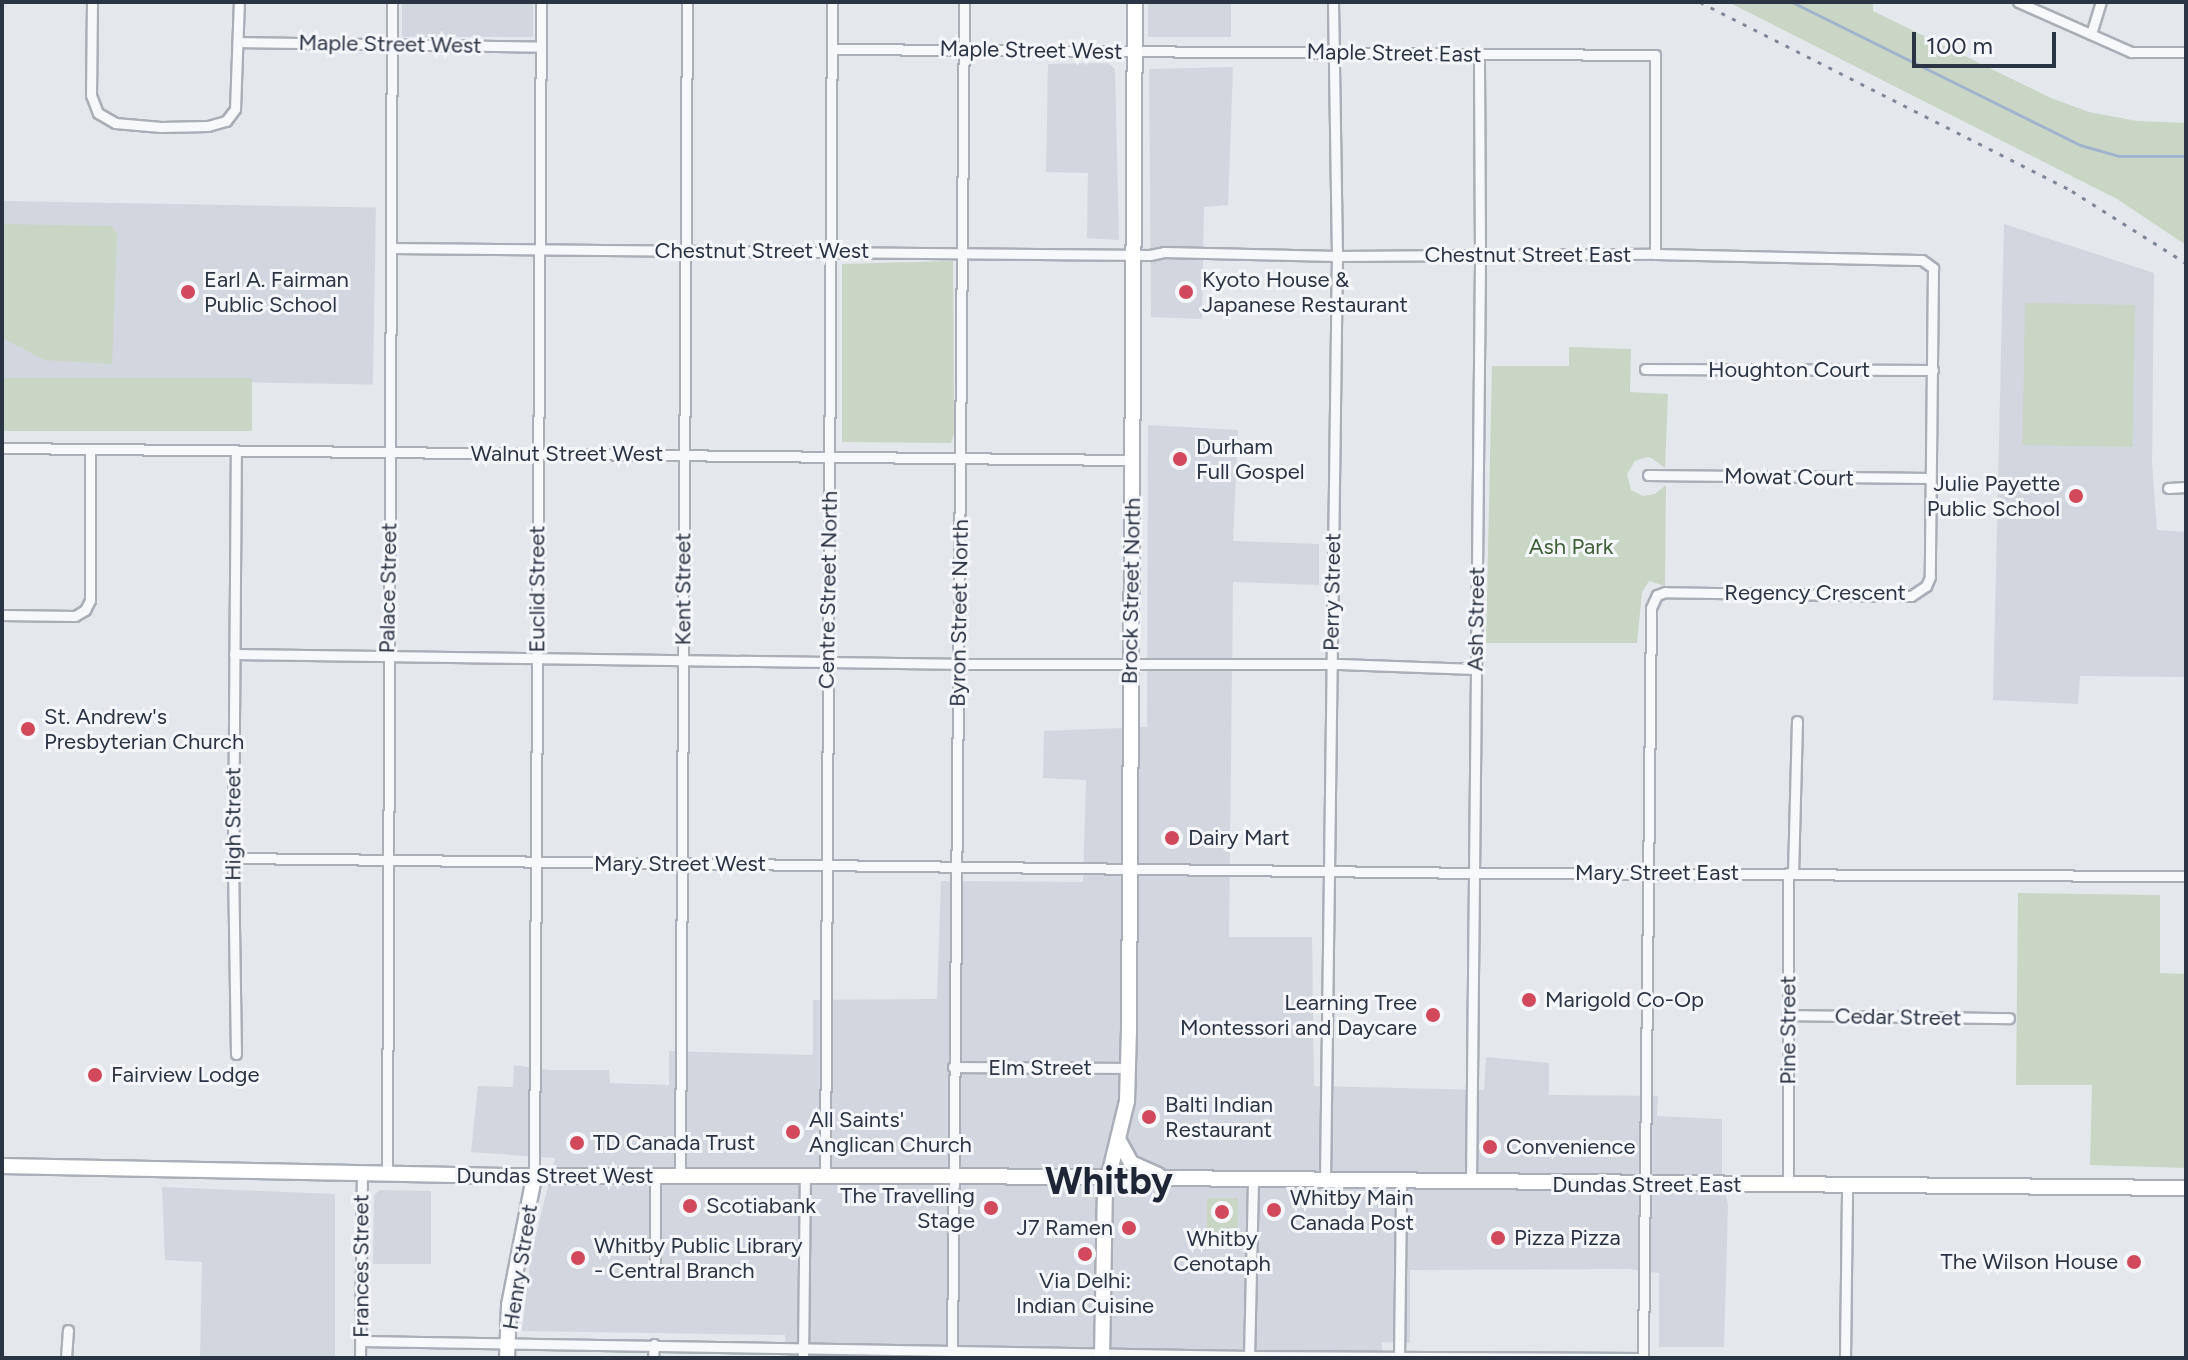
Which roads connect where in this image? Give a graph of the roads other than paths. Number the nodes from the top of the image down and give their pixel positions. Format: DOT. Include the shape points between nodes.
graph roads {
  1 [pos="92,2"];
  2 [pos="239,2"];
  3 [pos="392,2"];
  4 [pos="541,2"];
  5 [pos="687,2"];
  6 [pos="832,2"];
  7 [pos="964,2"];
  8 [pos="1135,2"];
  9 [pos="1333,2"];
  10 [pos="2018,2"];
  11 [pos="2101,2"];
  12 [pos="2091,34"];
  13 [pos="238,42"];
  14 [pos="392,45"];
  15 [pos="541,47"];
  16 [pos="832,49"];
  17 [pos="963,50"];
  18 [pos="1134,51"];
  19 [pos="1334,52"];
  20 [pos="2186,52"];
  21 [pos="1479,54"];
  22 [pos="391,248"];
  23 [pos="539,249"];
  24 [pos="685,251"];
  25 [pos="832,251"];
  26 [pos="963,253"];
  27 [pos="1134,254"];
  28 [pos="1480,254"];
  29 [pos="1655,254"];
  30 [pos="1337,256"];
  31 [pos="1922,260"];
  32 [pos="1645,369"];
  33 [pos="1933,370"];
  34 [pos="2,448"];
  35 [pos="90,449"];
  36 [pos="236,451"];
  37 [pos="390,452"];
  38 [pos="538,455"];
  39 [pos="683,455"];
  40 [pos="830,457"];
  41 [pos="960,458"];
  42 [pos="1133,460"];
  43 [pos="1648,475"];
  44 [pos="1930,478"];
  45 [pos="2186,487"];
  46 [pos="2168,488"];
  47 [pos="2,615"];
  48 [pos="234,654"];
  49 [pos="388,656"];
  50 [pos="536,658"];
  51 [pos="682,659"];
  52 [pos="827,662"];
  53 [pos="959,663"];
  54 [pos="1331,664"];
  55 [pos="1130,665"];
  56 [pos="1475,669"];
  57 [pos="1797,721"];
  58 [pos="233,858"];
  59 [pos="387,861"];
  60 [pos="536,863"];
  61 [pos="681,864"];
  62 [pos="826,866"];
  63 [pos="957,867"];
  64 [pos="1128,867"];
  65 [pos="1332,871"];
  66 [pos="1474,873"];
  67 [pos="1648,873"];
  68 [pos="1791,874"];
  69 [pos="2186,876"];
  70 [pos="1787,1015"];
  71 [pos="2009,1018"];
  72 [pos="236,1054"];
  73 [pos="953,1067"];
  74 [pos="1127,1068"];
  75 [pos="1119,1141"];
  76 [pos="2,1166"];
  77 [pos="362,1173"];
  78 [pos="387,1174"];
  79 [pos="655,1176"];
  80 [pos="680,1176"];
  81 [pos="955,1176"];
  82 [pos="534,1177"];
  83 [pos="805,1177"];
  84 [pos="825,1177"];
  85 [pos="1107,1178"];
  86 [pos="1170,1179"];
  87 [pos="1253,1180"];
  88 [pos="1325,1181"];
  89 [pos="1401,1182"];
  90 [pos="1471,1183"];
  91 [pos="1646,1185"];
  92 [pos="1788,1186"];
  93 [pos="1847,1187"];
  94 [pos="2186,1188"];
  95 [pos="655,1261"];
  96 [pos="68,1330"];
  97 [pos="361,1341"];
  98 [pos="654,1344"];
  99 [pos="507,1351"];
  100 [pos="803,1353"];
  101 [pos="952,1354"];
  102 [pos="1102,1355"];
  103 [pos="1249,1357"];
  104 [pos="1399,1357"];
  105 [pos="66,1358"];
  106 [pos="360,1358"];
  107 [pos="653,1358"];
  108 [pos="1642,1358"];
  109 [pos="1845,1358"];
  1 -- 13 [label="street" via="91,95 98,113 115,123 161,127 226,121 235,109"];
  2 -- 13 [label="street"];
  3 -- 14 [label="street, Palace Street"];
  4 -- 15 [label="street, Euclid Street"];
  5 -- 24 [label="street, Kent Street"];
  6 -- 16 [label="street, Centre Street North"];
  7 -- 17 [label="street, Byron Street North"];
  8 -- 18 [label="main road, Brock Street North"];
  9 -- 19 [label="street, Perry Street"];
  10 -- 12 [label="street"];
  11 -- 12 [label="street"];
  12 -- 20 [label="street" via="2131,52"];
  13 -- 14 [label="street, Maple Street West"];
  14 -- 15 [label="street, Maple Street West"];
  14 -- 22 [label="street, Palace Street"];
  15 -- 23 [label="street, Euclid Street"];
  16 -- 17 [label="street, Maple Street West"];
  16 -- 25 [label="street, Centre Street North"];
  17 -- 18 [label="street, Maple Street West"];
  17 -- 26 [label="street, Byron Street North"];
  18 -- 19 [label="street, Maple Street East"];
  18 -- 27 [label="main road, Brock Street North"];
  19 -- 21 [label="street, Maple Street East"];
  19 -- 30 [label="street, Perry Street"];
  21 -- 28 [label="street, Ash Street"];
  21 -- 29 [label="street, Maple Street East" via="1655,55"];
  22 -- 23 [label="street, Chestnut Street West"];
  22 -- 37 [label="street, Palace Street"];
  23 -- 24 [label="street, Chestnut Street West"];
  23 -- 38 [label="street, Euclid Street"];
  24 -- 25 [label="street, Chestnut Street West"];
  24 -- 39 [label="street, Kent Street"];
  25 -- 26 [label="street, Chestnut Street West"];
  25 -- 40 [label="street, Centre Street North"];
  26 -- 27 [label="street, Chestnut Street West"];
  26 -- 41 [label="street, Byron Street North"];
  27 -- 30 [label="street, Chestnut Street East"];
  27 -- 42 [label="main road, Brock Street North"];
  28 -- 29 [label="street, Chestnut Street East"];
  28 -- 30 [label="street, Chestnut Street East"];
  28 -- 56 [label="street, Ash Street"];
  29 -- 31 [label="street, Chestnut Street East"];
  30 -- 54 [label="street, Perry Street"];
  31 -- 33 [label="street, Regency Crescent" via="1933,268"];
  32 -- 33 [label="street, Houghton Court"];
  33 -- 44 [label="street, Regency Crescent"];
  34 -- 35 [label="street, Walnut Street West"];
  35 -- 36 [label="street, Walnut Street West"];
  35 -- 47 [label="street" via="90,600 85,610 75,616"];
  36 -- 37 [label="street, Walnut Street West"];
  36 -- 48 [label="street, High Street"];
  37 -- 38 [label="street, Walnut Street West"];
  37 -- 49 [label="street, Palace Street"];
  38 -- 39 [label="street, Walnut Street West"];
  38 -- 50 [label="street, Euclid Street"];
  39 -- 40 [label="street, Walnut Street West"];
  39 -- 51 [label="street, Kent Street"];
  40 -- 41 [label="street, Walnut Street West"];
  40 -- 52 [label="street, Centre Street North"];
  41 -- 42 [label="street, Walnut Street West"];
  41 -- 53 [label="street, Byron Street North"];
  42 -- 55 [label="main road, Brock Street North"];
  43 -- 44 [label="street, Mowat Court"];
  44 -- 67 [label="street, Regency Crescent" via="1930,577 1920,593 1657,595 1651,608"];
  45 -- 46 [label="street"];
  48 -- 49 [label="street"];
  48 -- 58 [label="street, High Street"];
  49 -- 50 [label="street"];
  49 -- 59 [label="street, Palace Street"];
  50 -- 51 [label="street"];
  50 -- 60 [label="street, Euclid Street"];
  51 -- 52 [label="street"];
  51 -- 61 [label="street, Kent Street"];
  52 -- 53 [label="street"];
  52 -- 62 [label="street, Centre Street North"];
  53 -- 55 [label="street"];
  53 -- 63 [label="street, Byron Street North"];
  54 -- 55 [label="street"];
  54 -- 56 [label="street"];
  54 -- 65 [label="street, Perry Street"];
  55 -- 64 [label="main road, Brock Street North"];
  56 -- 66 [label="street, Ash Street"];
  57 -- 68 [label="street, Pine Street"];
  58 -- 59 [label="street, Mary Street West"];
  58 -- 72 [label="street, High Street"];
  59 -- 60 [label="street, Mary Street West"];
  59 -- 78 [label="street, Palace Street"];
  60 -- 61 [label="street, Mary Street West"];
  60 -- 82 [label="street, Euclid Street"];
  61 -- 62 [label="street, Mary Street West"];
  61 -- 80 [label="street, Kent Street"];
  62 -- 63 [label="street, Mary Street West"];
  62 -- 84 [label="street, Centre Street North"];
  63 -- 64 [label="street, Mary Street West"];
  63 -- 73 [label="street, Byron Street North"];
  64 -- 65 [label="street, Mary Street East"];
  64 -- 74 [label="main road, Brock Street North"];
  65 -- 66 [label="street, Mary Street East"];
  65 -- 88 [label="street, Perry Street"];
  66 -- 67 [label="street, Mary Street East"];
  66 -- 90 [label="street, Ash Street"];
  67 -- 68 [label="street, Mary Street East"];
  67 -- 91 [label="street"];
  68 -- 69 [label="street, Mary Street East"];
  68 -- 70 [label="street, Pine Street"];
  70 -- 71 [label="street, Cedar Street"];
  70 -- 92 [label="street, Pine Street"];
  73 -- 74 [label="street, Elm Street"];
  73 -- 81 [label="street, Byron Street North"];
  74 -- 75 [label="main road, Brock Street North"];
  75 -- 85 [label="main road, Brock Street North"];
  75 -- 86 [label="main road" via="1131,1163"];
  76 -- 77 [label="main road, Dundas Street West"];
  77 -- 78 [label="main road, Dundas Street West"];
  77 -- 97 [label="street, Frances Street"];
  78 -- 82 [label="main road, Dundas Street West"];
  79 -- 80 [label="main road, Dundas Street West"];
  79 -- 82 [label="main road, Dundas Street West"];
  79 -- 95 [label="street"];
  80 -- 83 [label="main road, Dundas Street West"];
  81 -- 84 [label="main road, Dundas Street West"];
  81 -- 85 [label="main road, Dundas Street West"];
  81 -- 101 [label="street, Byron Street North"];
  82 -- 99 [label="main road, Henry Street" via="509,1305"];
  83 -- 84 [label="main road, Dundas Street West"];
  83 -- 100 [label="street"];
  85 -- 86 [label="main road, Dundas Street East"];
  85 -- 102 [label="main road, Brock Street North"];
  86 -- 87 [label="main road, Dundas Street East"];
  87 -- 88 [label="main road, Dundas Street East"];
  87 -- 103 [label="street"];
  88 -- 89 [label="main road, Dundas Street East"];
  89 -- 90 [label="main road, Dundas Street East"];
  89 -- 104 [label="street"];
  90 -- 91 [label="main road, Dundas Street East"];
  91 -- 92 [label="main road, Dundas Street East"];
  91 -- 108 [label="street"];
  92 -- 93 [label="main road, Dundas Street East"];
  93 -- 94 [label="main road, Dundas Street East"];
  93 -- 109 [label="street"];
  96 -- 105 [label="street"];
  97 -- 99 [label="street"];
  97 -- 106 [label="street, Frances Street"];
  98 -- 99 [label="street"];
  98 -- 100 [label="street"];
  98 -- 107 [label="street"];
  100 -- 101 [label="street"];
  101 -- 102 [label="street"];
  102 -- 103 [label="street"];
  103 -- 104 [label="street"];
  104 -- 108 [label="street"];
}
